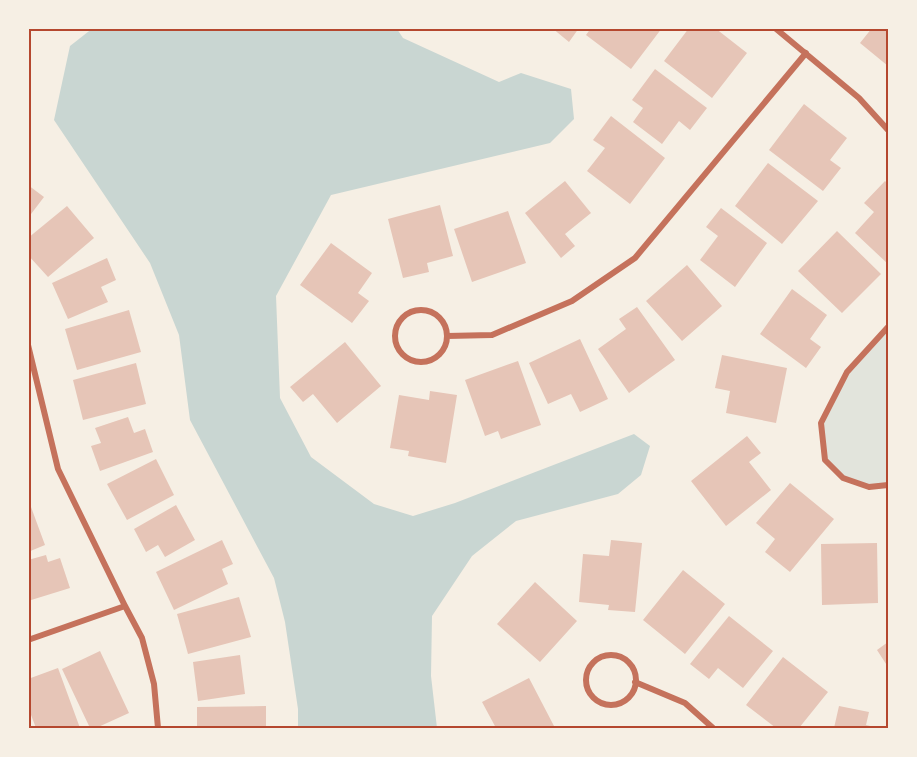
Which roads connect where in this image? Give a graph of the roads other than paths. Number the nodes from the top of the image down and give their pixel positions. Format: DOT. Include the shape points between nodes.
graph roads {
  1 [pos="775,28"];
  2 [pos="806,53"];
  3 [pos="888,130"];
  4 [pos="888,327"];
  5 [pos="447,336"];
  6 [pos="28,345"];
  7 [pos="888,485"];
  8 [pos="125,606"];
  9 [pos="28,640"];
  10 [pos="636,682"];
  11 [pos="158,729"];
  12 [pos="713,729"];
  1 -- 2 [label="street"];
  2 -- 3 [label="street" via="859,98"];
  2 -- 5 [label="street" via="635,258 572,301 492,336"];
  4 -- 7 [label="street" via="847,372 821,423 825,459 843,478 869,487"];
  5 -- 5 [label="street" via="436,315 421,310 406,315 395,336 401,353 416,362 434,358"];
  6 -- 8 [label="street" via="58,469"];
  8 -- 9 [label="street"];
  8 -- 11 [label="street" via="142,638 154,684"];
  10 -- 10 [label="street" via="632,667 613,655 598,658 586,678 586,686 596,700 613,705 628,698"];
  10 -- 12 [label="street" via="685,704"];
}
